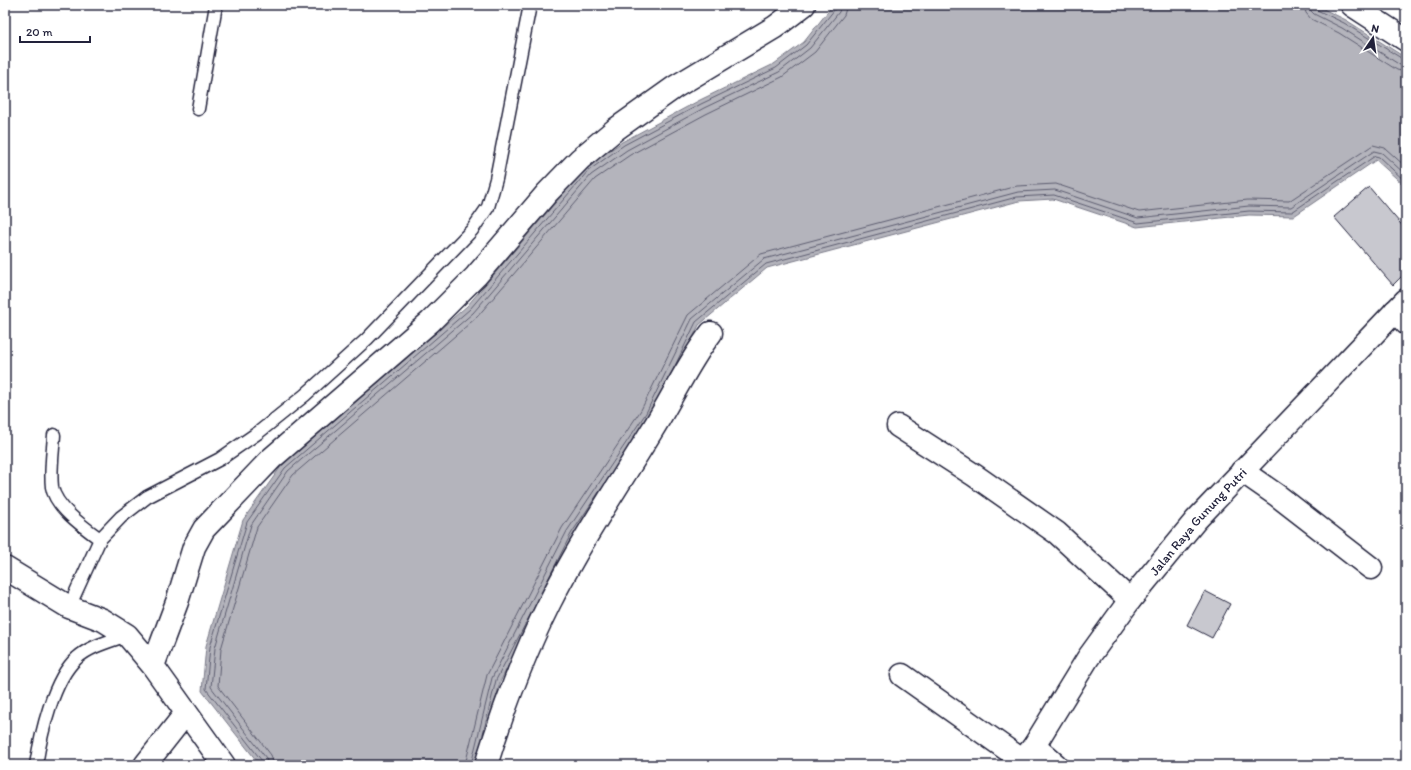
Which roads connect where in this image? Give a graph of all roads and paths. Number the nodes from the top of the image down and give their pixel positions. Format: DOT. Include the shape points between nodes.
graph roads {
  1 [pos="216,5"];
  2 [pos="530,5"];
  3 [pos="1352,5"];
  4 [pos="798,7"];
  5 [pos="1406,40"];
  6 [pos="198,109"];
  7 [pos="1402,311"];
  8 [pos="711,333"];
  9 [pos="898,426"];
  10 [pos="54,434"];
  11 [pos="1242,471"];
  12 [pos="100,539"];
  13 [pos="5,568"];
  14 [pos="1370,568"];
  15 [pos="1130,600"];
  16 [pos="69,607"];
  17 [pos="127,635"];
  18 [pos="153,666"];
  19 [pos="902,675"];
  20 [pos="186,713"];
  21 [pos="1025,757"];
  22 [pos="36,765"];
  23 [pos="145,765"];
  24 [pos="224,765"];
  25 [pos="486,765"];
  26 [pos="1056,765"];
  1 -- 6 [label="lane"];
  2 -- 12 [label="lane" via="496,179 488,207 472,230 367,339 305,395 220,459 148,497 121,517"];
  3 -- 5 [label="street"];
  4 -- 18 [label="street" via="775,27 675,87 586,154 547,193 476,276 430,322 272,458 204,529 194,546 177,602"];
  7 -- 11 [label="street, Jalan Raya Gunung Putri"];
  8 -- 25 [label="street" via="677,384 656,424 548,605 513,683"];
  9 -- 15 [label="street" via="1057,533"];
  10 -- 12 [label="lane" via="52,489 63,508 77,523"];
  11 -- 14 [label="street"];
  11 -- 15 [label="street, Jalan Raya Gunung Putri" via="1196,520"];
  12 -- 16 [label="lane"];
  13 -- 16 [label="street"];
  15 -- 21 [label="street, Jalan Raya Gunung Putri" via="1088,658"];
  16 -- 17 [label="street" via="103,620"];
  17 -- 18 [label="street"];
  17 -- 22 [label="lane" via="99,645 77,658 64,675 42,730"];
  18 -- 20 [label="street"];
  19 -- 21 [label="street"];
  20 -- 23 [label="street"];
  20 -- 24 [label="street"];
  21 -- 26 [label="street"];
}
